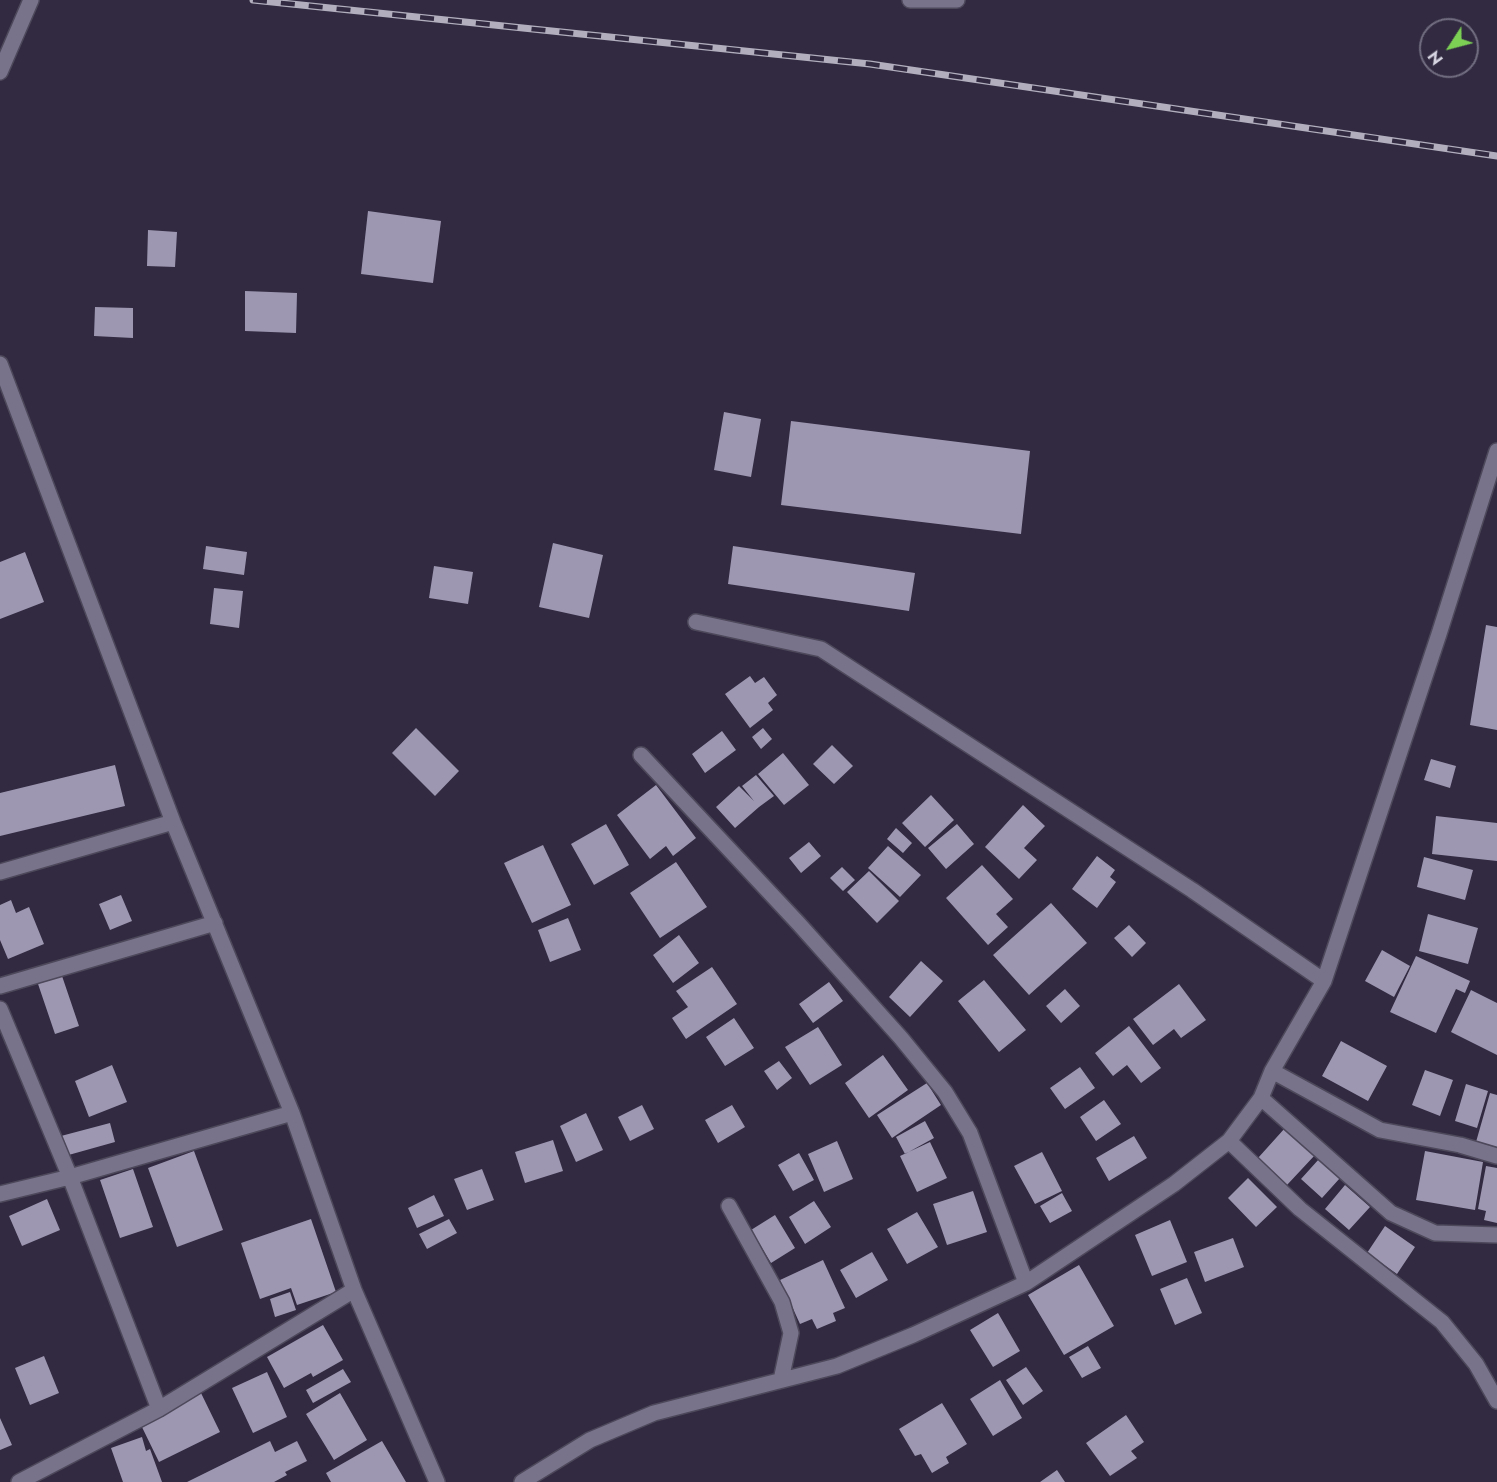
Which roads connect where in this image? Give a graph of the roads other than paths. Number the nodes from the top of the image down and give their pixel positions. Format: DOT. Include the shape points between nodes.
graph roads {
  1 [pos="31,0"];
  2 [pos="910,0"];
  3 [pos="957,0"];
  4 [pos="0,72"];
  5 [pos="0,364"];
  6 [pos="1497,451"];
  7 [pos="696,622"];
  8 [pos="641,755"];
  9 [pos="173,822"];
  10 [pos="0,872"];
  11 [pos="215,923"];
  12 [pos="1324,981"];
  13 [pos="0,986"];
  14 [pos="0,1009"];
  15 [pos="1272,1071"];
  16 [pos="1261,1098"];
  17 [pos="292,1113"];
  18 [pos="1229,1141"];
  19 [pos="1497,1156"];
  20 [pos="70,1177"];
  21 [pos="0,1194"];
  22 [pos="729,1206"];
  23 [pos="1497,1235"];
  24 [pos="1026,1283"];
  25 [pos="354,1290"];
  26 [pos="781,1380"];
  27 [pos="1497,1401"];
  28 [pos="159,1408"];
  29 [pos="19,1482"];
  30 [pos="437,1482"];
  31 [pos="522,1482"];
  1 -- 4 [label="street"];
  2 -- 3 [label="street"];
  5 -- 9 [label="street"];
  6 -- 12 [label="street"];
  7 -- 12 [label="street" via="820,649 1192,890"];
  8 -- 24 [label="street" via="799,924 945,1092 970,1133"];
  9 -- 10 [label="street"];
  9 -- 11 [label="street"];
  11 -- 13 [label="street"];
  11 -- 17 [label="street"];
  12 -- 15 [label="street"];
  14 -- 20 [label="street"];
  15 -- 16 [label="street"];
  15 -- 19 [label="street" via="1380,1130"];
  16 -- 18 [label="street"];
  16 -- 23 [label="street" via="1391,1213 1435,1233"];
  17 -- 20 [label="street"];
  17 -- 25 [label="street"];
  18 -- 24 [label="street" via="1174,1184"];
  18 -- 27 [label="street" via="1300,1209 1442,1322 1476,1364"];
  20 -- 21 [label="street"];
  20 -- 28 [label="street"];
  22 -- 26 [label="street" via="782,1302 791,1333"];
  24 -- 26 [label="street" via="837,1366"];
  25 -- 28 [label="street"];
  25 -- 30 [label="street"];
  26 -- 31 [label="street" via="654,1413 590,1440"];
  28 -- 29 [label="street"];
}
